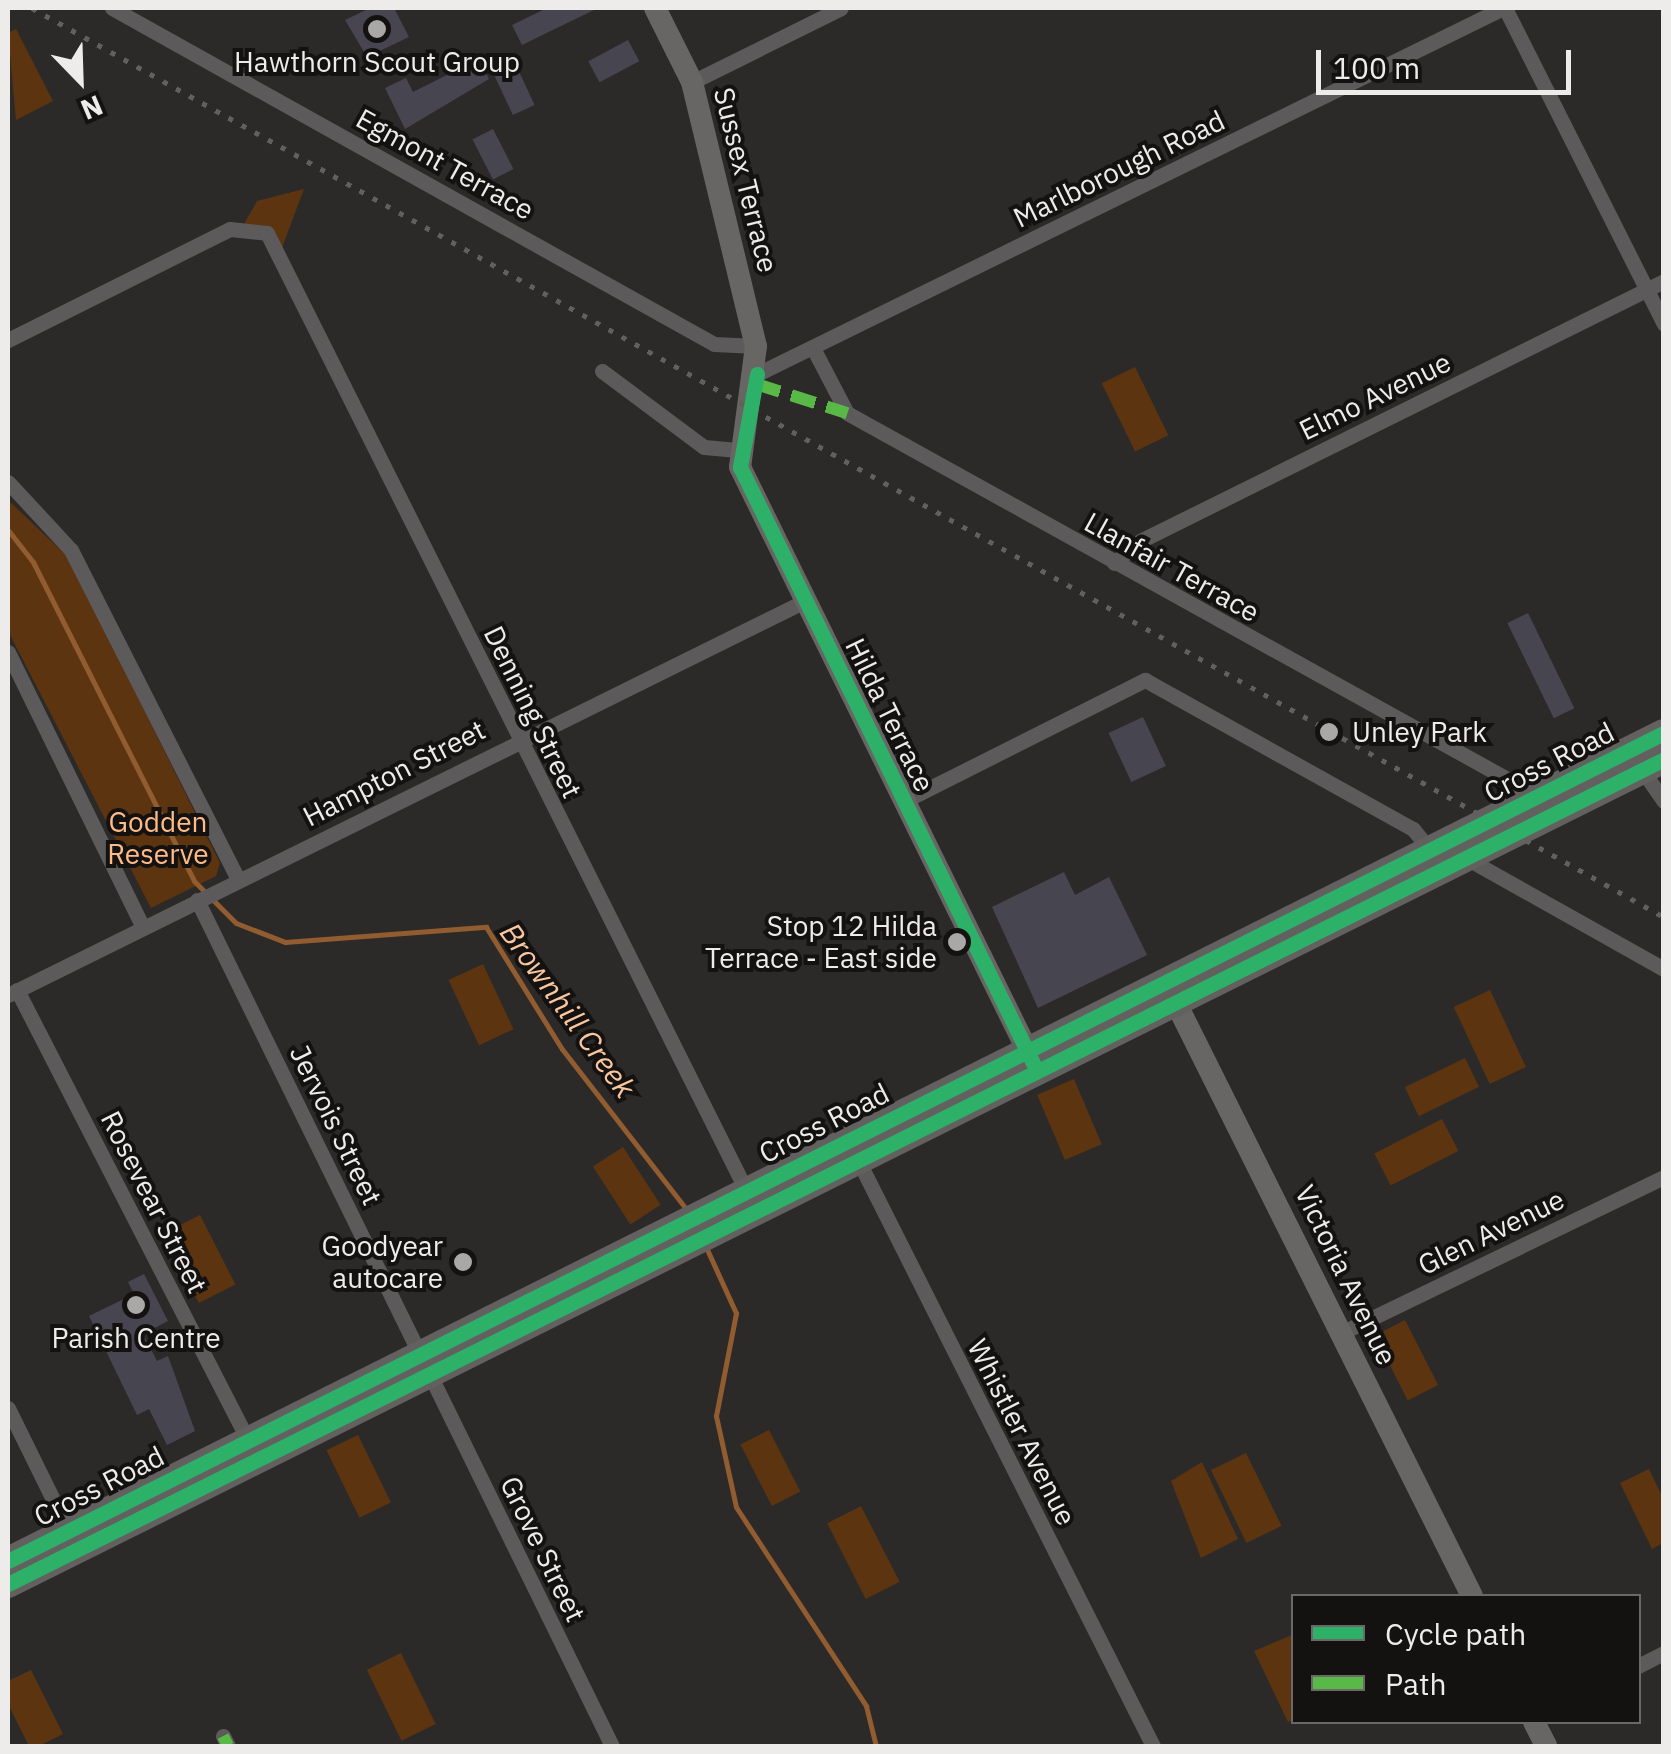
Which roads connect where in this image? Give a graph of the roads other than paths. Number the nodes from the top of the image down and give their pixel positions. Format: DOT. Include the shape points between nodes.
graph roads {
  1 [pos="112,8"];
  2 [pos="655,8"];
  3 [pos="841,8"];
  4 [pos="1504,8"];
  5 [pos="692,82"];
  6 [pos="1664,280"];
  7 [pos="1646,289"];
  8 [pos="1664,324"];
  9 [pos="8,340"];
  10 [pos="756,346"];
  11 [pos="813,348"];
  12 [pos="602,370"];
  13 [pos="757,374"];
  14 [pos="738,450"];
  15 [pos="8,482"];
  16 [pos="1114,563"];
  17 [pos="806,601"];
  18 [pos="8,652"];
  19 [pos="1664,733"];
  20 [pos="518,739"];
  21 [pos="1653,765"];
  22 [pos="1538,796"];
  23 [pos="904,801"];
  24 [pos="1664,801"];
  25 [pos="1430,850"];
  26 [pos="1466,858"];
  27 [pos="238,880"];
  28 [pos="204,896"];
  29 [pos="143,927"];
  30 [pos="1664,969"];
  31 [pos="1171,992"];
  32 [pos="12,993"];
  33 [pos="1032,1061"];
  34 [pos="852,1150"];
  35 [pos="1664,1177"];
  36 [pos="752,1201"];
  37 [pos="1341,1333"];
  38 [pos="425,1362"];
  39 [pos="8,1408"];
  40 [pos="252,1448"];
  41 [pos="73,1540"];
  42 [pos="8,1561"];
  43 [pos="8,1584"];
  44 [pos="1471,1594"];
  45 [pos="1664,1653"];
  46 [pos="1641,1664"];
  47 [pos="612,1746"];
  48 [pos="1153,1746"];
  1 -- 10 [label="street, Egmont Terrace" via="714,344"];
  2 -- 5 [label="street, Sussex Terrace"];
  3 -- 5 [label="street"];
  4 -- 7 [label="street"];
  4 -- 11 [label="street, Marlborough Road"];
  5 -- 10 [label="street, Sussex Terrace"];
  6 -- 7 [label="street, Elmo Avenue"];
  7 -- 8 [label="street"];
  7 -- 16 [label="street, Elmo Avenue" via="1140,541"];
  9 -- 20 [label="street, Denning Street" via="230,229 267,233"];
  10 -- 13 [label="street, Sussex Terrace"];
  11 -- 13 [label="street, Marlborough Road"];
  11 -- 16 [label="street, Llanfair Terrace" via="847,413"];
  12 -- 14 [label="street" via="704,447"];
  13 -- 14 [label="street"];
  14 -- 17 [label="street, Hilda Terrace"];
  15 -- 27 [label="street" via="72,550"];
  16 -- 22 [label="street, Llanfair Terrace"];
  17 -- 20 [label="street, Hampton Street"];
  17 -- 23 [label="street, Hilda Terrace"];
  18 -- 29 [label="street"];
  19 -- 22 [label="highway, Cross Road"];
  20 -- 27 [label="street, Hampton Street"];
  20 -- 36 [label="street, Denning Street"];
  21 -- 24 [label="street"];
  21 -- 26 [label="highway, Cross Road"];
  22 -- 25 [label="highway, Cross Road"];
  23 -- 25 [label="street" via="1145,680 1413,829"];
  23 -- 33 [label="street, Hilda Terrace"];
  25 -- 31 [label="highway, Cross Road"];
  26 -- 30 [label="street"];
  26 -- 31 [label="highway, Cross Road"];
  27 -- 28 [label="street, Hampton Street"];
  28 -- 29 [label="street, Hampton Street"];
  28 -- 38 [label="street, Jervois Street"];
  29 -- 32 [label="street, Hampton Street"];
  31 -- 33 [label="highway, Cross Road"];
  31 -- 37 [label="street, Victoria Avenue"];
  32 -- 40 [label="street, Rosevear Street"];
  33 -- 34 [label="highway, Cross Road"];
  34 -- 36 [label="highway, Cross Road"];
  34 -- 48 [label="street, Whistler Avenue"];
  35 -- 37 [label="street, Glen Avenue"];
  36 -- 38 [label="highway, Cross Road"];
  37 -- 44 [label="street, Victoria Avenue"];
  38 -- 40 [label="highway, Cross Road"];
  38 -- 47 [label="street, Grove Street"];
  39 -- 41 [label="street"];
  40 -- 41 [label="highway, Cross Road"];
  41 -- 42 [label="highway, Cross Road"];
  41 -- 43 [label="highway, Cross Road"];
  45 -- 46 [label="street"];
}
